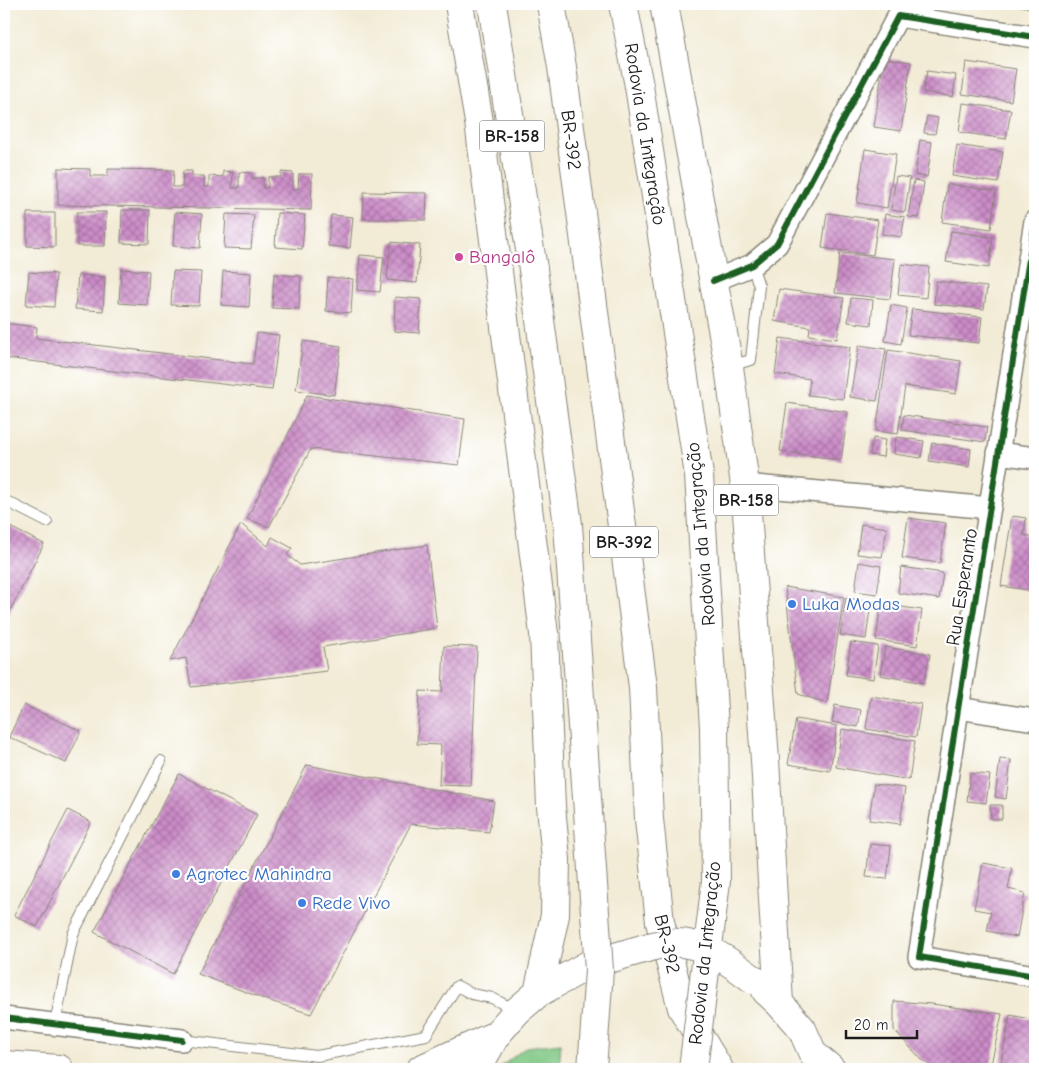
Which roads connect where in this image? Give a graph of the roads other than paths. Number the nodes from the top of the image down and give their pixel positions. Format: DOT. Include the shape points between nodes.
graph roads {
  1 [pos="460,4"];
  2 [pos="492,4"];
  3 [pos="551,4"];
  4 [pos="623,4"];
  5 [pos="664,4"];
  6 [pos="1035,37"];
  7 [pos="1035,221"];
  8 [pos="752,265"];
  9 [pos="713,281"];
  10 [pos="728,366"];
  11 [pos="998,453"];
  12 [pos="1035,458"];
  13 [pos="745,485"];
  14 [pos="4,500"];
  15 [pos="990,508"];
  16 [pos="46,522"];
  17 [pos="958,708"];
  18 [pos="1035,720"];
  19 [pos="161,761"];
  20 [pos="1035,976"];
  21 [pos="538,993"];
  22 [pos="779,1003"];
  23 [pos="517,1011"];
  24 [pos="4,1018"];
  25 [pos="55,1024"];
  26 [pos="496,1035"];
  27 [pos="182,1040"];
  28 [pos="819,1064"];
  29 [pos="4,1065"];
  30 [pos="59,1069"];
  31 [pos="421,1069"];
  32 [pos="477,1069"];
  33 [pos="592,1069"];
  34 [pos="693,1069"];
  35 [pos="719,1069"];
  1 -- 21 [label="main road, BR-158" via="479,122 544,634 556,860 555,915"];
  2 -- 33 [label="main road, BR-158, bridge" via="568,525 598,970"];
  3 -- 35 [label="main road, BR-392 / BR-392" via="643,687 649,819 660,922 682,1008"];
  4 -- 34 [label="main road, Rodovia da Integração / BR-158, bridge" via="639,86 699,474 714,728 716,881"];
  5 -- 9 [label="main road, BR-158"];
  6 -- 8 [label="street" via="898,16 777,244"];
  7 -- 11 [label="street, Rua Esperanto"];
  8 -- 9 [label="street"];
  8 -- 10 [label="lane" via="759,286 751,360"];
  9 -- 10 [label="main road, BR-158"];
  10 -- 13 [label="main road, BR-158"];
  11 -- 12 [label="street"];
  11 -- 15 [label="street, Rua Esperanto"];
  13 -- 15 [label="street"];
  13 -- 22 [label="main road, BR-158"];
  14 -- 16 [label="lane"];
  15 -- 17 [label="street, Rua Esperanto"];
  17 -- 18 [label="street"];
  17 -- 20 [label="street, Rua Esperanto" via="919,957"];
  19 -- 25 [label="lane" via="73,934"];
  21 -- 22 [label="main road, bridge" via="588,965 670,943 694,945 726,959"];
  21 -- 23 [label="main road"];
  22 -- 28 [label="main road" via="802,1029"];
  23 -- 26 [label="main road"];
  23 -- 27 [label="lane" via="457,986 426,1035 317,1056"];
  24 -- 25 [label="street"];
  25 -- 27 [label="street"];
  26 -- 31 [label="main road"];
  26 -- 32 [label="main road"];
  29 -- 30 [label="main road"];
}
